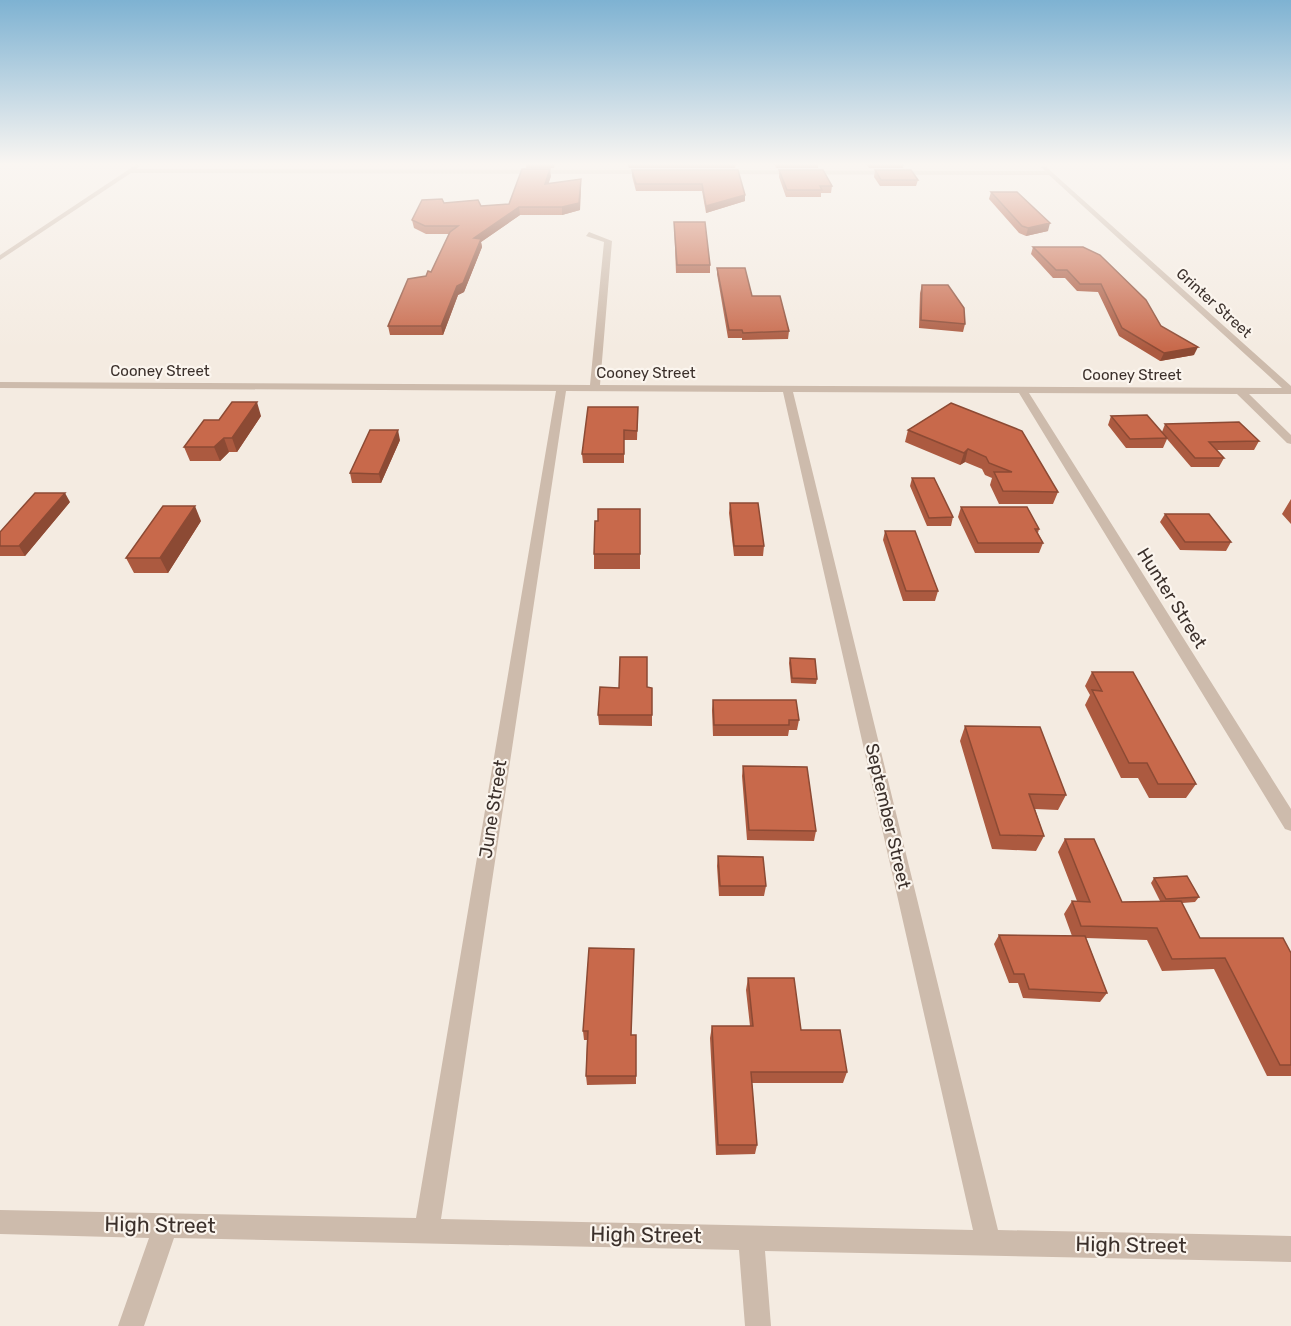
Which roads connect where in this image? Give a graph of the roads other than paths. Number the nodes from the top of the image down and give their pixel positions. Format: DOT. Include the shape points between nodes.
graph roads {
  1 [pos="49,225"];
  2 [pos="1108,225"];
  3 [pos="589,234"];
  4 [pos="0,258"];
  5 [pos="0,385"];
  6 [pos="561,388"];
  7 [pos="595,388"];
  8 [pos="788,389"];
  9 [pos="1022,390"];
  10 [pos="1240,391"];
  11 [pos="1291,391"];
  12 [pos="1291,441"];
  13 [pos="1291,824"];
  14 [pos="0,1222"];
  15 [pos="166,1225"];
  16 [pos="427,1230"];
  17 [pos="751,1237"];
  18 [pos="988,1242"];
  19 [pos="1291,1249"];
  20 [pos="131,1326"];
  21 [pos="758,1326"];
  1 -- 4 [label="street"];
  2 -- 11 [label="street, Grinter Street"];
  3 -- 7 [label="street" via="608,241"];
  5 -- 6 [label="street, Cooney Street"];
  6 -- 7 [label="street, Cooney Street"];
  6 -- 16 [label="street, June Street"];
  7 -- 8 [label="street, Cooney Street"];
  8 -- 9 [label="street, Cooney Street"];
  8 -- 18 [label="street, September Street"];
  9 -- 10 [label="street, Cooney Street"];
  9 -- 13 [label="street, Hunter Street"];
  10 -- 11 [label="street, Cooney Street"];
  10 -- 12 [label="street"];
  14 -- 15 [label="street, High Street"];
  15 -- 16 [label="street, High Street"];
  15 -- 20 [label="street"];
  16 -- 17 [label="street, High Street"];
  17 -- 18 [label="street, High Street"];
  17 -- 21 [label="street"];
  18 -- 19 [label="street, High Street"];
}
